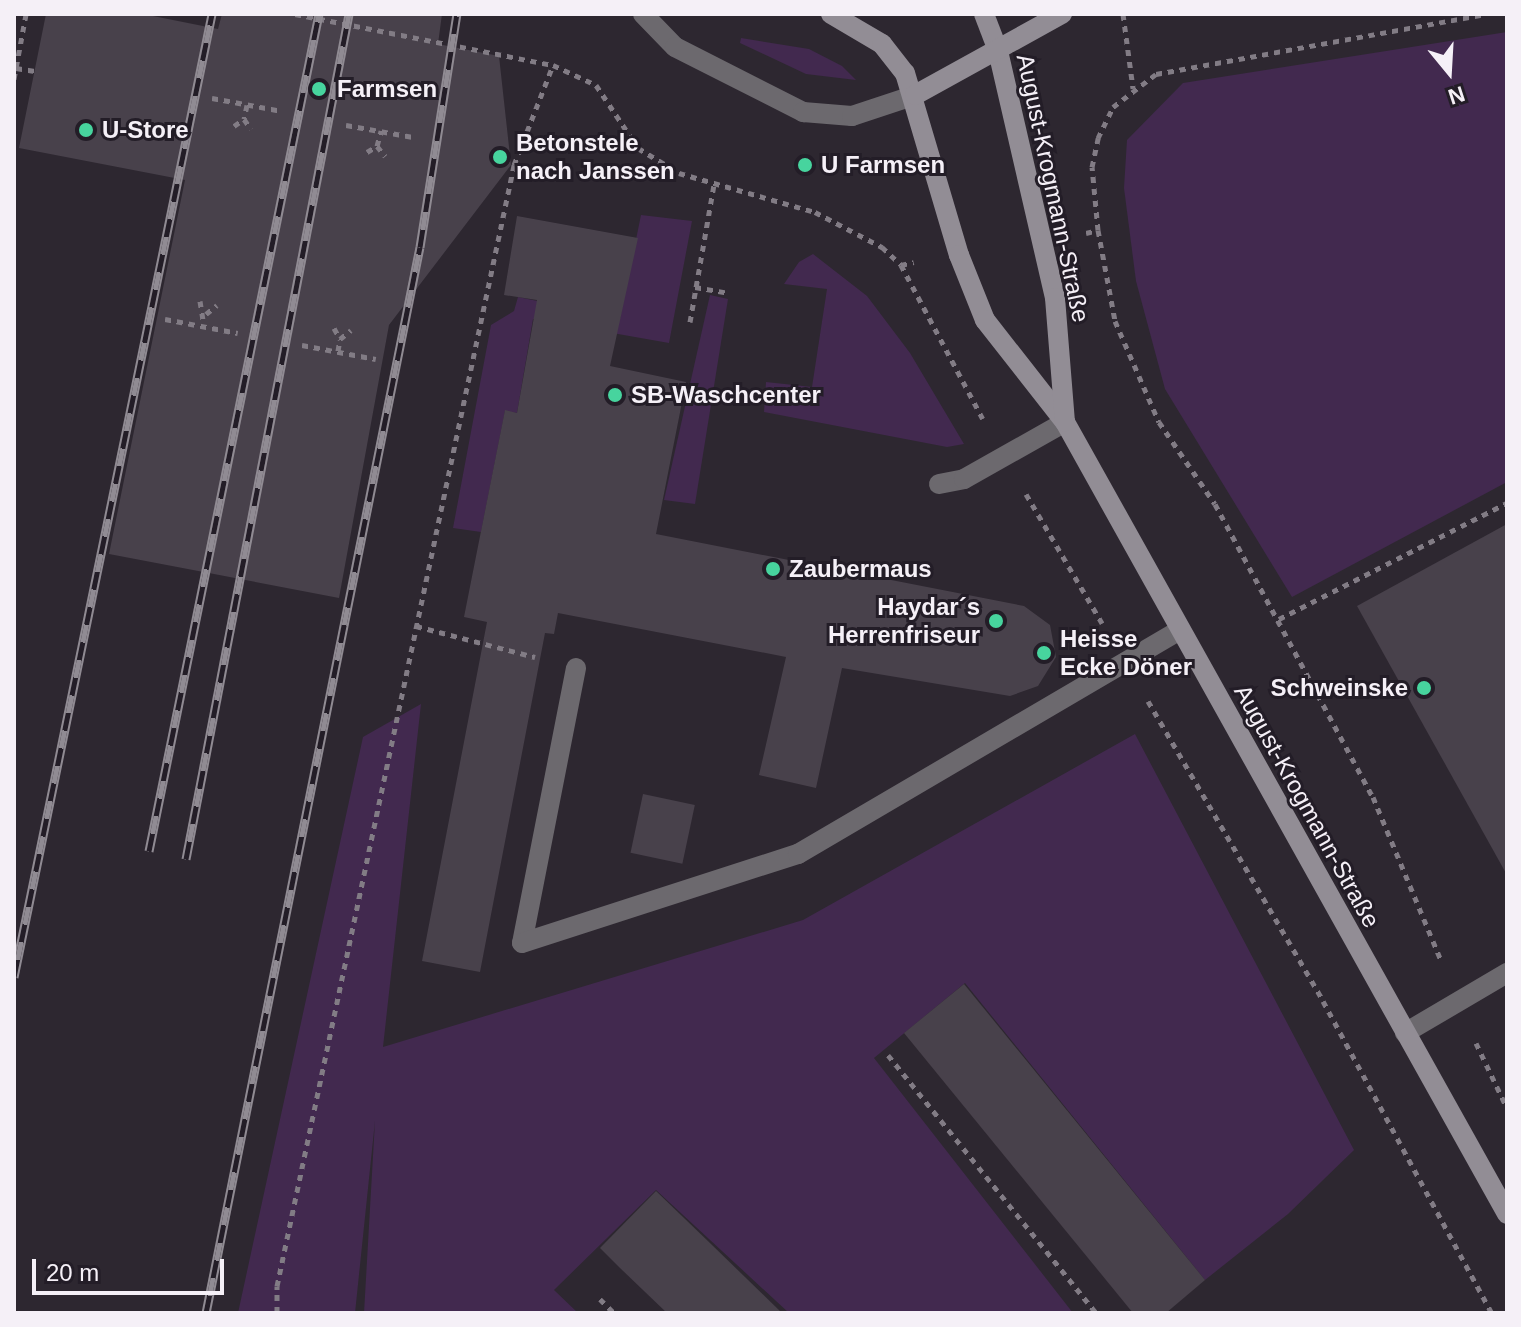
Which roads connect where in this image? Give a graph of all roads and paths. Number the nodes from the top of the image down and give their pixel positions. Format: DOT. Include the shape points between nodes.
graph roads {
  1 [pos="26,14"];
  2 [pos="295,14"];
  3 [pos="643,14"];
  4 [pos="831,14"];
  5 [pos="984,14"];
  6 [pos="1062,14"];
  7 [pos="1123,14"];
  8 [pos="1486,14"];
  9 [pos="998,51"];
  10 [pos="553,65"];
  11 [pos="16,68"];
  12 [pos="35,71"];
  13 [pos="14,79"];
  14 [pos="1133,88"];
  15 [pos="915,95"];
  16 [pos="212,98"];
  17 [pos="247,105"];
  18 [pos="282,111"];
  19 [pos="244,119"];
  20 [pos="346,125"];
  21 [pos="234,126"];
  22 [pos="251,129"];
  23 [pos="381,131"];
  24 [pos="413,137"];
  25 [pos="377,146"];
  26 [pos="367,152"];
  27 [pos="385,156"];
  28 [pos="714,184"];
  29 [pos="1098,230"];
  30 [pos="1072,235"];
  31 [pos="922,261"];
  32 [pos="901,265"];
  33 [pos="695,287"];
  34 [pos="728,293"];
  35 [pos="200,301"];
  36 [pos="217,305"];
  37 [pos="206,314"];
  38 [pos="165,319"];
  39 [pos="690,322"];
  40 [pos="204,326"];
  41 [pos="334,328"];
  42 [pos="351,330"];
  43 [pos="238,333"];
  44 [pos="340,339"];
  45 [pos="302,345"];
  46 [pos="338,351"];
  47 [pos="376,359"];
  48 [pos="1065,422"];
  49 [pos="1004,456"];
  50 [pos="939,484"];
  51 [pos="1507,503"];
  52 [pos="1279,619"];
  53 [pos="416,626"];
  54 [pos="1178,631"];
  55 [pos="1125,662"];
  56 [pos="576,668"];
  57 [pos="1507,973"];
  58 [pos="1459,1001"];
  59 [pos="1405,1033"];
  60 [pos="888,1055"];
  61 [pos="1507,1108"];
  62 [pos="1507,1214"];
  63 [pos="600,1299"];
  64 [pos="277,1313"];
  65 [pos="614,1313"];
  66 [pos="1096,1313"];
  67 [pos="1492,1313"];
  1 -- 11 [label="path"];
  2 -- 10 [label="path"];
  3 -- 15 [label="street" via="675,47 803,112 852,116"];
  4 -- 15 [label="main road, August-Krogmann-Straße" via="882,44"];
  5 -- 9 [label="main road, August-Krogmann-Straße"];
  6 -- 9 [label="main road"];
  7 -- 14 [label="path"];
  8 -- 14 [label="path" via="1181,66"];
  9 -- 15 [label="main road"];
  9 -- 48 [label="main road, August-Krogmann-Straße" via="1055,298"];
  10 -- 28 [label="path" via="596,85 638,148 679,173"];
  10 -- 53 [label="path" via="513,165"];
  11 -- 12 [label="path"];
  11 -- 13 [label="path"];
  14 -- 29 [label="path" via="1113,107 1098,138 1092,167"];
  15 -- 48 [label="main road, August-Krogmann-Straße" via="959,255 985,320"];
  16 -- 17 [label="path"];
  17 -- 18 [label="path"];
  17 -- 19 [label="path"];
  19 -- 21 [label="path"];
  19 -- 22 [label="path"];
  20 -- 23 [label="path"];
  23 -- 24 [label="path"];
  23 -- 25 [label="path"];
  25 -- 26 [label="path"];
  25 -- 27 [label="path"];
  28 -- 32 [label="path" via="815,212 882,247"];
  28 -- 33 [label="path"];
  29 -- 30 [label="path"];
  29 -- 52 [label="path" via="1115,321 1159,422 1215,504"];
  31 -- 32 [label="path"];
  32 -- 49 [label="path"];
  33 -- 34 [label="path"];
  33 -- 39 [label="path"];
  35 -- 37 [label="path"];
  36 -- 37 [label="path"];
  37 -- 40 [label="path"];
  38 -- 40 [label="path"];
  40 -- 43 [label="path"];
  41 -- 44 [label="path"];
  42 -- 44 [label="path"];
  44 -- 46 [label="path"];
  45 -- 46 [label="path"];
  46 -- 47 [label="path"];
  48 -- 49 [label="street"];
  48 -- 54 [label="main road, August-Krogmann-Straße"];
  49 -- 50 [label="street" via="964,479"];
  49 -- 55 [label="path"];
  51 -- 52 [label="path"];
  52 -- 58 [label="path" via="1373,797"];
  53 -- 56 [label="path"];
  53 -- 64 [label="path" via="277,1286"];
  54 -- 55 [label="street"];
  54 -- 59 [label="main road, August-Krogmann-Straße"];
  55 -- 56 [label="street" via="798,854 522,943"];
  55 -- 67 [label="path" via="1323,1001"];
  57 -- 58 [label="street"];
  58 -- 59 [label="street"];
  58 -- 61 [label="path"];
  59 -- 62 [label="main road, August-Krogmann-Straße"];
  60 -- 66 [label="path"];
  63 -- 65 [label="path"];
}
